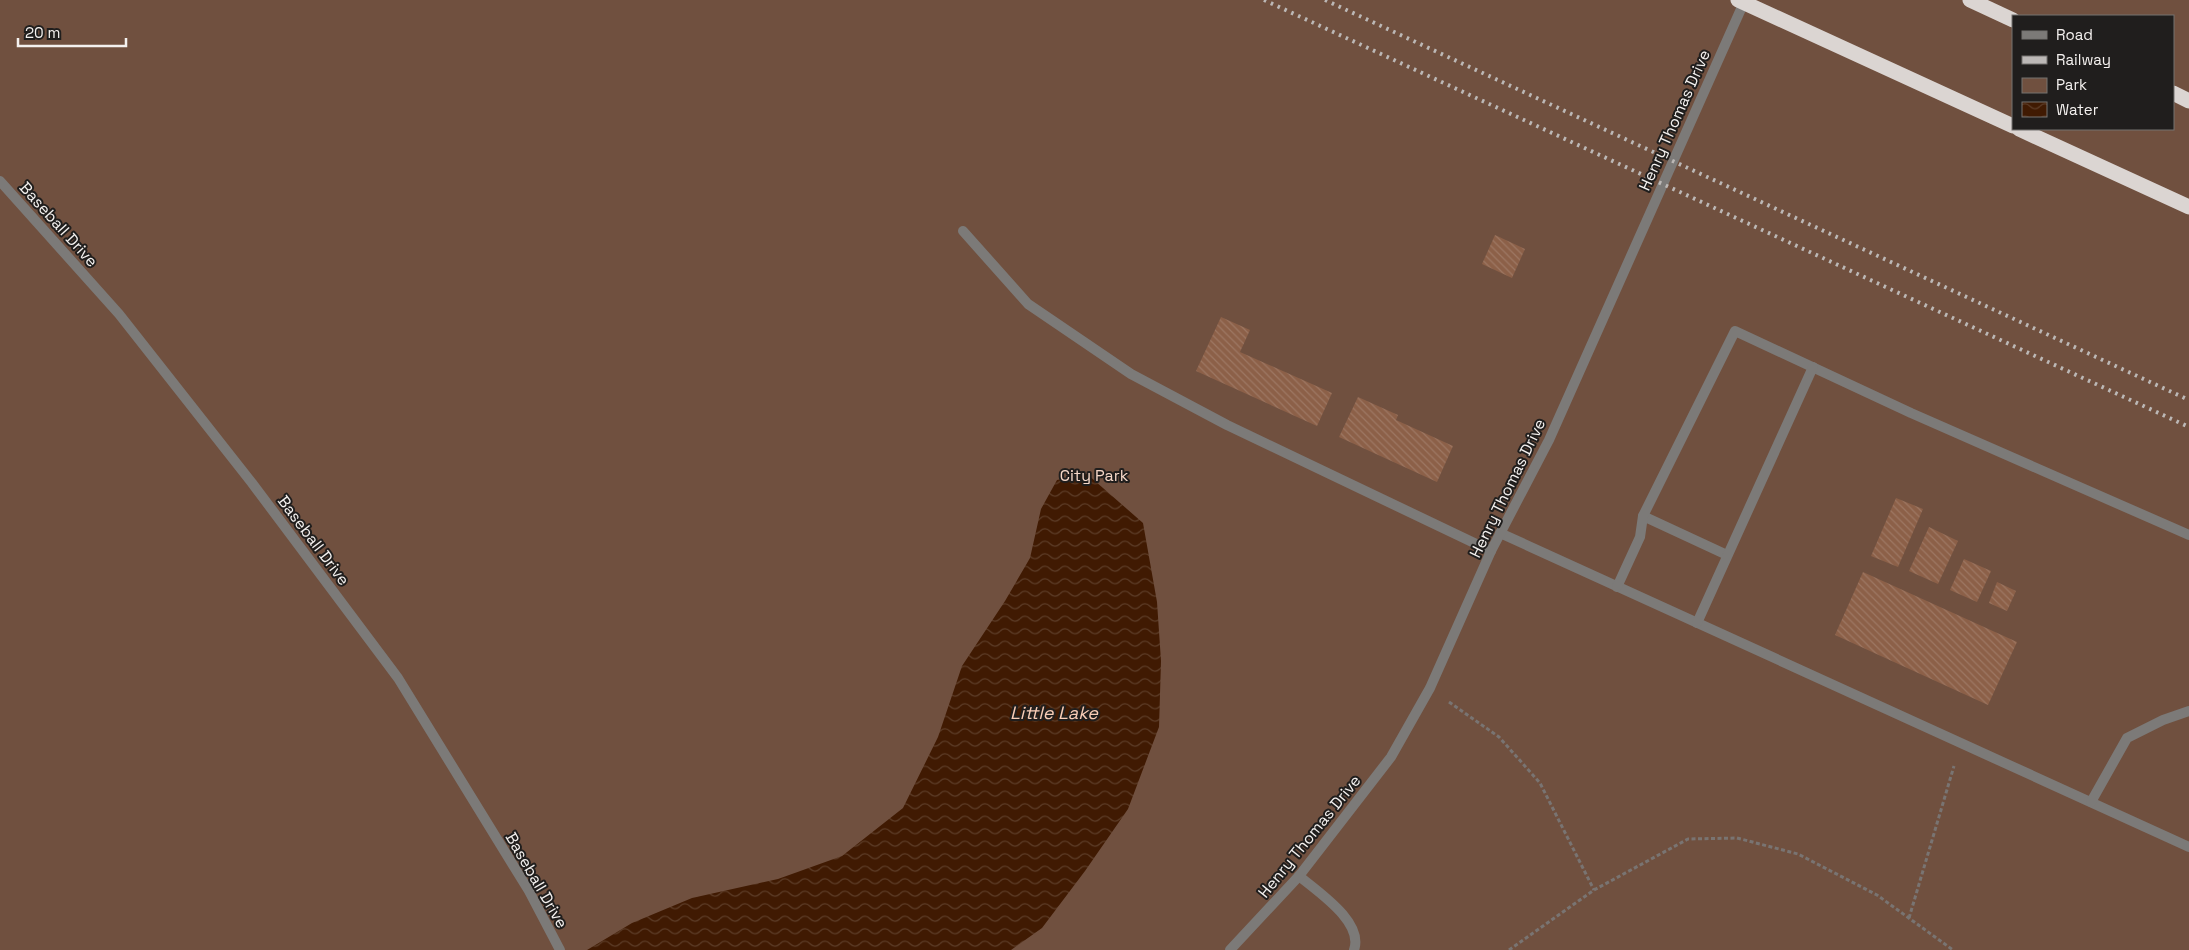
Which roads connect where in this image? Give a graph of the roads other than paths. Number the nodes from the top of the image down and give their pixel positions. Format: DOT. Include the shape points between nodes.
graph roads {
  1 [pos="1738,0"];
  2 [pos="1745,0"];
  3 [pos="1970,0"];
  4 [pos="2012,20"];
  5 [pos="2174,94"];
  6 [pos="2189,101"];
  7 [pos="2012,126"];
  8 [pos="2021,130"];
  9 [pos="0,181"];
  10 [pos="2189,207"];
  11 [pos="963,231"];
  12 [pos="1813,367"];
  13 [pos="1643,516"];
  14 [pos="1500,533"];
  15 [pos="2189,535"];
  16 [pos="1491,552"];
  17 [pos="1726,555"];
  18 [pos="1617,587"];
  19 [pos="1697,623"];
  20 [pos="2189,711"];
  21 [pos="2091,802"];
  22 [pos="2189,847"];
  23 [pos="1299,876"];
  24 [pos="560,950"];
  25 [pos="1230,950"];
  26 [pos="1354,950"];
  1 -- 7 [label="highway, bridge"];
  2 -- 14 [label="street, Henry Thomas Drive" via="1549,440"];
  3 -- 4 [label="highway"];
  5 -- 6 [label="highway"];
  8 -- 10 [label="highway"];
  9 -- 24 [label="street, Baseball Drive" via="119,314 252,483 398,678 529,891"];
  11 -- 16 [label="street" via="1028,304 1131,374 1227,425"];
  12 -- 13 [label="street" via="1735,331"];
  12 -- 15 [label="street"];
  12 -- 17 [label="street"];
  13 -- 17 [label="street"];
  13 -- 18 [label="street" via="1640,537"];
  14 -- 16 [label="street, Henry Thomas Drive"];
  14 -- 18 [label="street"];
  16 -- 23 [label="street, Henry Thomas Drive" via="1430,688 1391,757"];
  17 -- 19 [label="street"];
  18 -- 19 [label="street"];
  19 -- 21 [label="street"];
  20 -- 21 [label="street" via="2127,738"];
  21 -- 22 [label="street"];
  23 -- 25 [label="street, Henry Thomas Drive"];
  23 -- 26 [label="street" via="1339,909 1354,930"];
}
